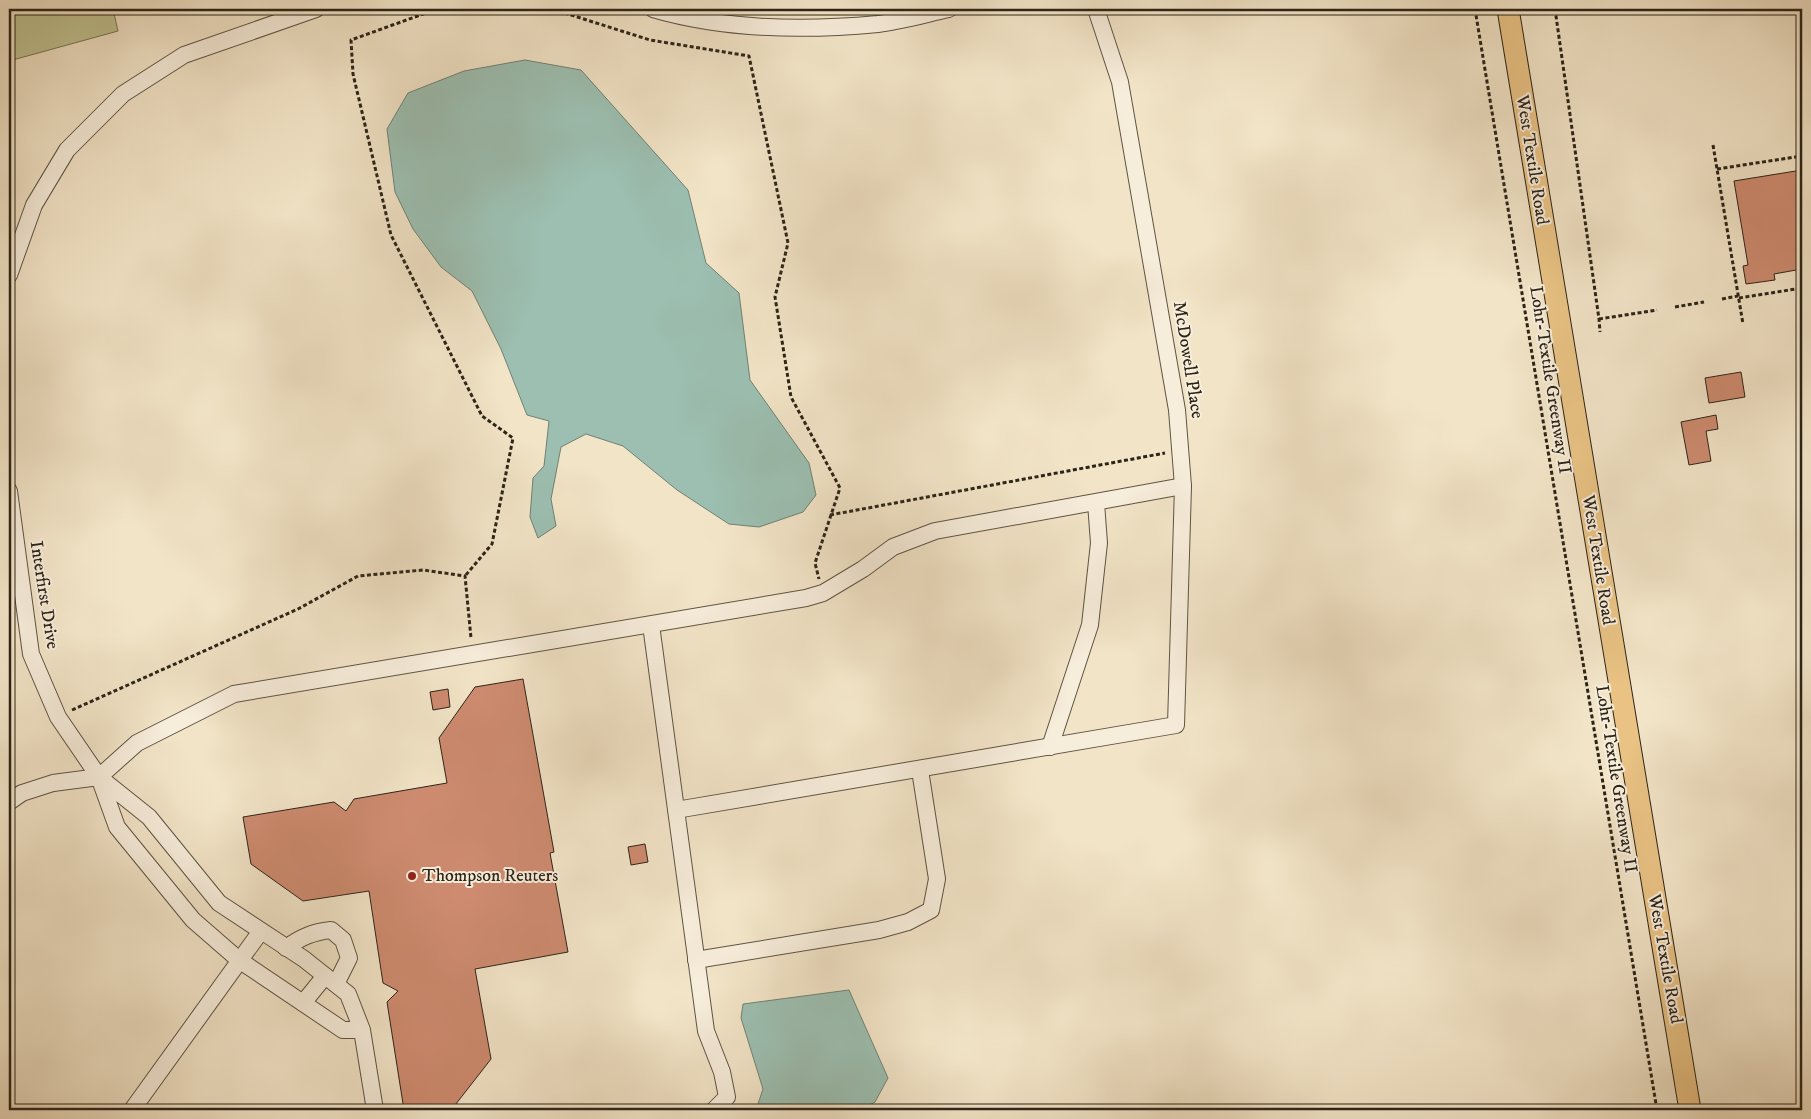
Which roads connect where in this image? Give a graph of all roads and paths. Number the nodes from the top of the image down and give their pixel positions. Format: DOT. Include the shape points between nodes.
graph roads {
  1 [pos="316,9"];
  2 [pos="437,9"];
  3 [pos="552,9"];
  4 [pos="653,9"];
  5 [pos="949,9"];
  6 [pos="1096,9"];
  7 [pos="1475,9"];
  8 [pos="1508,9"];
  9 [pos="1555,9"];
  10 [pos="1713,146"];
  11 [pos="1802,156"];
  12 [pos="1717,169"];
  13 [pos="9,275"];
  14 [pos="1802,288"];
  15 [pos="1738,297"];
  16 [pos="1722,299"];
  17 [pos="1704,302"];
  18 [pos="1675,307"];
  19 [pos="1657,310"];
  20 [pos="1600,319"];
  21 [pos="1742,324"];
  22 [pos="1600,332"];
  23 [pos="1180,450"];
  24 [pos="1183,486"];
  25 [pos="9,491"];
  26 [pos="1096,503"];
  27 [pos="830,515"];
  28 [pos="465,576"];
  29 [pos="822,593"];
  30 [pos="651,625"];
  31 [pos="473,655"];
  32 [pos="58,717"];
  33 [pos="1050,746"];
  34 [pos="920,770"];
  35 [pos="99,777"];
  36 [pos="9,802"];
  37 [pos="676,810"];
  38 [pos="261,930"];
  39 [pos="286,948"];
  40 [pos="239,960"];
  41 [pos="696,960"];
  42 [pos="331,980"];
  43 [pos="303,1003"];
  44 [pos="362,1030"];
  45 [pos="132,1110"];
  46 [pos="375,1110"];
  47 [pos="714,1110"];
  48 [pos="1657,1110"];
  49 [pos="1690,1110"];
  1 -- 13 [label="street" via="184,55 123,94 67,150 34,205"];
  2 -- 28 [label="path" via="351,40 353,74 391,234 482,416 513,438 492,544"];
  3 -- 27 [label="path" via="650,40 749,56 788,243 775,297 791,397 840,488"];
  4 -- 5 [label="street" via="684,18 779,28 879,24"];
  6 -- 23 [label="street, McDowell Place" via="1120,82 1177,410"];
  7 -- 48 [label="path, Lohr-Textile Greenway II"];
  8 -- 49 [label="main road, West Textile Road"];
  9 -- 20 [label="path"];
  10 -- 12 [label="path"];
  11 -- 12 [label="path"];
  12 -- 15 [label="path"];
  14 -- 15 [label="path"];
  15 -- 16 [label="path"];
  15 -- 21 [label="path"];
  17 -- 18 [label="path"];
  19 -- 20 [label="path"];
  20 -- 22 [label="path"];
  23 -- 24 [label="street, McDowell Place"];
  23 -- 27 [label="path"];
  24 -- 26 [label="street"];
  24 -- 33 [label="street, McDowell Place" via="1176,725"];
  25 -- 32 [label="street, Interfirst Drive" via="31,654"];
  26 -- 29 [label="street" via="935,531 893,547"];
  26 -- 33 [label="street" via="1099,543 1090,624"];
  27 -- 29 [label="path" via="815,563"];
  28 -- 31 [label="path"];
  28 -- 32 [label="path" via="423,570 358,576 298,608"];
  29 -- 30 [label="street"];
  30 -- 31 [label="street"];
  30 -- 37 [label="street"];
  31 -- 35 [label="street" via="234,694 137,743"];
  32 -- 35 [label="street, Interfirst Drive"];
  33 -- 34 [label="street"];
  34 -- 37 [label="street"];
  34 -- 41 [label="street" via="937,879 931,910 908,922 879,930"];
  35 -- 36 [label="street" via="53,783 22,793"];
  35 -- 38 [label="street" via="149,817 219,903"];
  35 -- 40 [label="street" via="117,827 193,920"];
  37 -- 41 [label="street"];
  38 -- 39 [label="street"];
  38 -- 40 [label="street"];
  39 -- 42 [label="street"];
  39 -- 42 [label="street" via="300,938 331,930 343,940 349,958"];
  40 -- 43 [label="street"];
  40 -- 45 [label="street"];
  41 -- 47 [label="street" via="706,1031 722,1072 727,1097"];
  42 -- 43 [label="street"];
  42 -- 44 [label="street" via="348,994"];
  43 -- 44 [label="street" via="343,1030"];
  44 -- 46 [label="street"];
}
